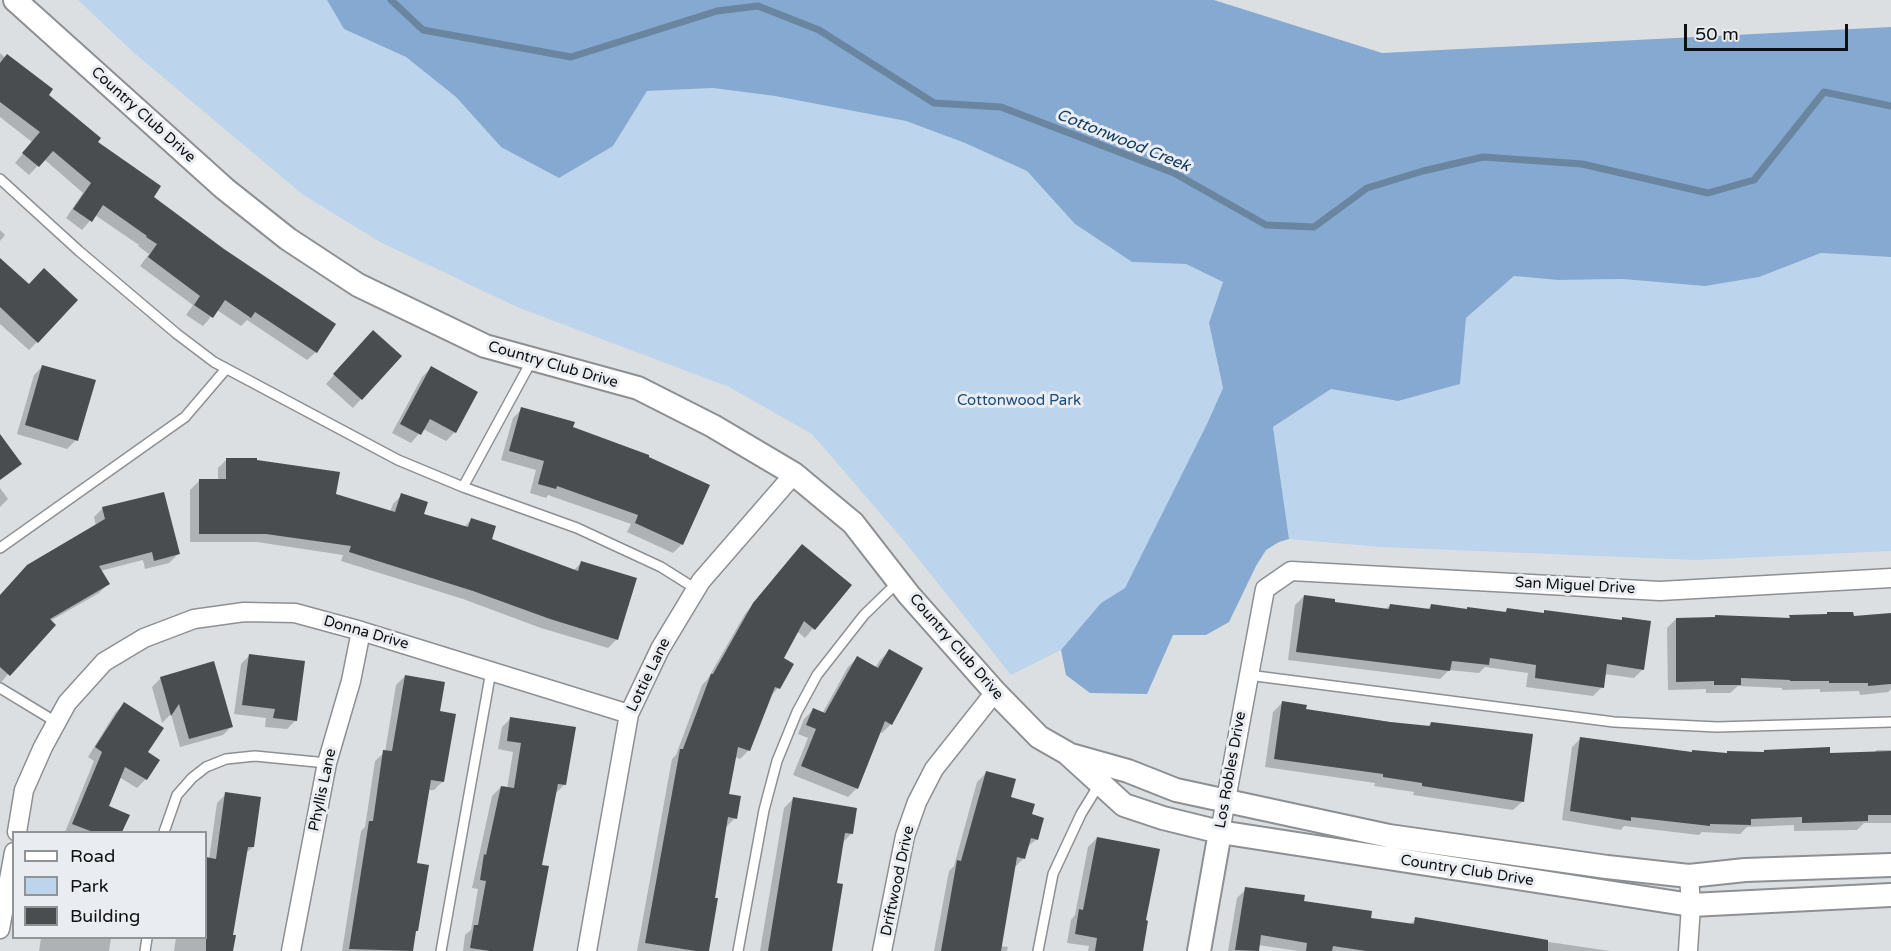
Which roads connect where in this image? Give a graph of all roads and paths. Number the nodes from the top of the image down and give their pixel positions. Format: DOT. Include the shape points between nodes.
graph roads {
  1 [pos="15,0"];
  2 [pos="0,179"];
  3 [pos="532,359"];
  4 [pos="226,369"];
  5 [pos="794,474"];
  6 [pos="463,487"];
  7 [pos="0,548"];
  8 [pos="1891,578"];
  9 [pos="898,581"];
  10 [pos="696,589"];
  11 [pos="1265,589"];
  12 [pos="362,631"];
  13 [pos="490,671"];
  14 [pos="1248,675"];
  15 [pos="0,688"];
  16 [pos="994,692"];
  17 [pos="629,714"];
  18 [pos="56,722"];
  19 [pos="1891,722"];
  20 [pos="1067,753"];
  21 [pos="327,763"];
  22 [pos="1100,783"];
  23 [pos="1227,800"];
  24 [pos="17,831"];
  25 [pos="164,831"];
  26 [pos="1220,832"];
  27 [pos="12,863"];
  28 [pos="1891,865"];
  29 [pos="1689,876"];
  30 [pos="1891,895"];
  31 [pos="1691,905"];
  32 [pos="0,929"];
  33 [pos="291,951"];
  34 [pos="441,951"];
  35 [pos="587,951"];
  36 [pos="738,951"];
  37 [pos="882,951"];
  38 [pos="1038,951"];
  39 [pos="1199,951"];
  40 [pos="1688,951"];
  1 -- 3 [label="street, Country Club Drive" via="225,189 288,239 358,285 485,346"];
  2 -- 4 [label="lane" via="87,259"];
  3 -- 5 [label="street, Country Club Drive" via="638,388"];
  3 -- 6 [label="lane"];
  4 -- 6 [label="lane" via="398,460"];
  4 -- 7 [label="lane" via="184,417"];
  5 -- 9 [label="street, Country Club Drive" via="853,523"];
  5 -- 10 [label="street, Lottie Lane"];
  6 -- 10 [label="lane" via="577,528 661,567"];
  8 -- 11 [label="street, San Miguel Drive" via="1660,591 1291,571"];
  9 -- 16 [label="street, Country Club Drive"];
  9 -- 36 [label="lane" via="864,615 817,675 797,712 777,761 764,810"];
  10 -- 17 [label="street, Lottie Lane" via="660,649"];
  11 -- 14 [label="street, Los Robles Drive"];
  12 -- 13 [label="street, Donna Drive"];
  12 -- 18 [label="street, Donna Drive" via="295,613 244,612 194,619 144,638 104,662 67,703"];
  12 -- 21 [label="street, Phyllis Lane"];
  13 -- 17 [label="street, Donna Drive"];
  13 -- 34 [label="lane"];
  14 -- 19 [label="lane" via="1614,722 1717,727"];
  14 -- 23 [label="street, Los Robles Drive"];
  15 -- 18 [label="lane"];
  16 -- 20 [label="street, Country Club Drive" via="1039,737"];
  16 -- 37 [label="street, Driftwood Drive" via="934,769 917,802 905,836"];
  17 -- 35 [label="street, Lottie Lane"];
  18 -- 24 [label="street, Donna Drive" via="24,790"];
  20 -- 22 [label="street, Country Club Drive"];
  20 -- 23 [label="street, Country Club Drive" via="1176,790"];
  21 -- 25 [label="lane" via="255,756 226,759 206,767 177,795"];
  21 -- 33 [label="street, Phyllis Lane"];
  22 -- 26 [label="street, Country Club Drive" via="1124,805"];
  22 -- 38 [label="lane" via="1053,874"];
  23 -- 26 [label="street, Los Robles Drive"];
  23 -- 29 [label="street, Country Club Drive" via="1389,836"];
  26 -- 31 [label="street, Country Club Drive"];
  26 -- 39 [label="street, Los Robles Drive"];
  27 -- 32 [label="street"];
  28 -- 29 [label="street, Country Club Drive" via="1744,870"];
  29 -- 31 [label="street"];
  30 -- 31 [label="street, Country Club Drive"];
  31 -- 40 [label="street"];
}
